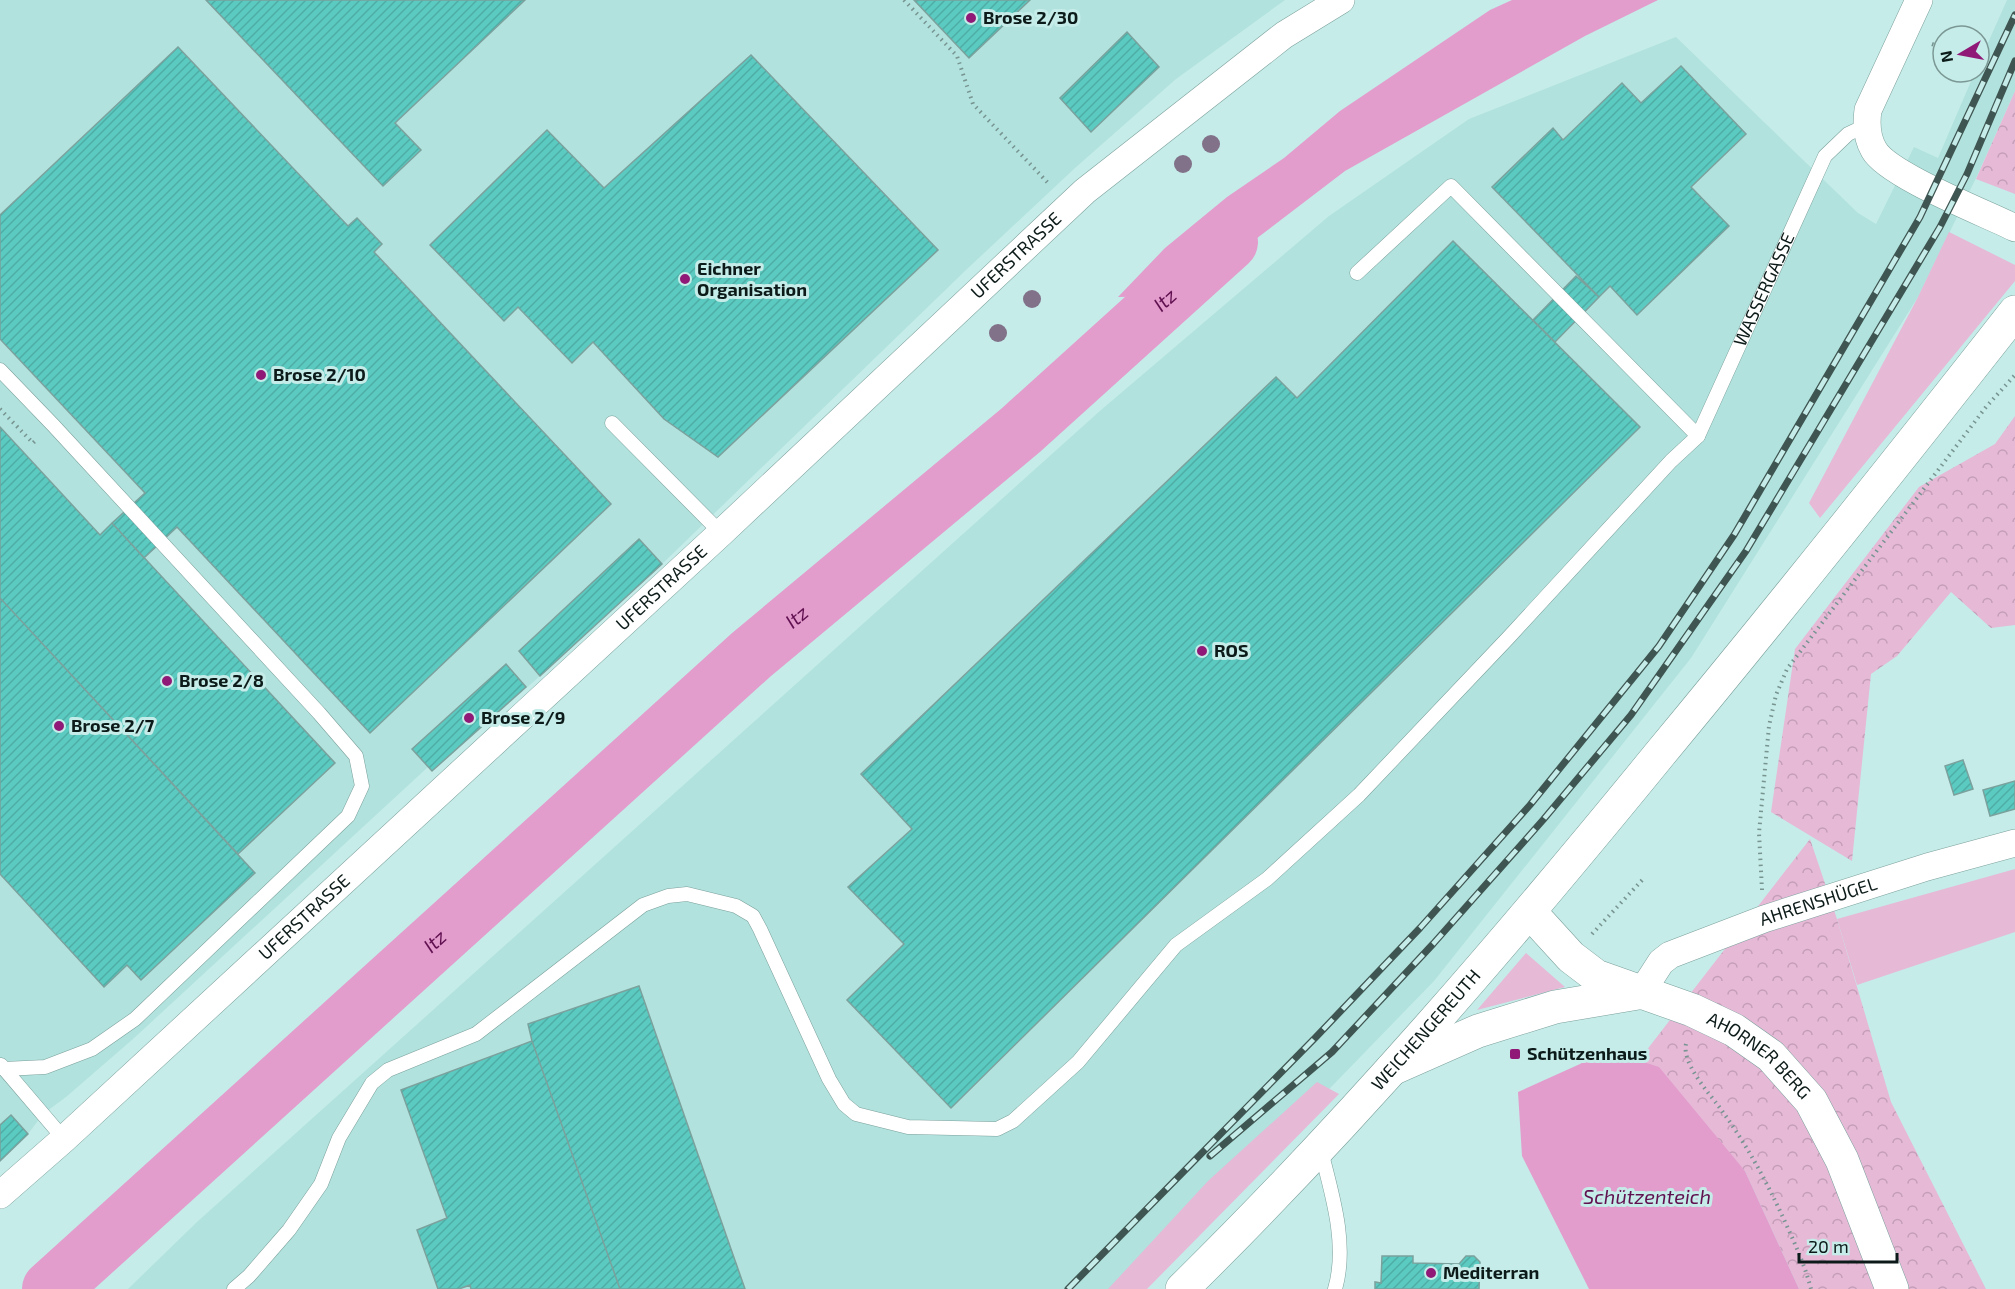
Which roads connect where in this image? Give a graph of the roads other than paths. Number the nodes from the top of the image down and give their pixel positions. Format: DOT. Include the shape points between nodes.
graph roads {
  1 [pos="1341,0"];
  2 [pos="1919,0"];
  3 [pos="1865,126"];
  4 [pos="2015,228"];
  5 [pos="1357,273"];
  6 [pos="2015,312"];
  7 [pos="0,370"];
  8 [pos="612,423"];
  9 [pos="1698,436"];
  10 [pos="722,533"];
  11 [pos="2015,843"];
  12 [pos="1530,912"];
  13 [pos="1641,993"];
  14 [pos="2,1067"];
  15 [pos="1392,1069"];
  16 [pos="63,1139"];
  17 [pos="1320,1149"];
  18 [pos="0,1195"];
  19 [pos="1337,1284"];
  20 [pos="234,1289"];
  21 [pos="1182,1289"];
  22 [pos="1349,1289"];
  23 [pos="1892,1289"];
  1 -- 10 [label="street, UFERSTRASSE" via="1284,35 1085,191"];
  2 -- 3 [label="street" via="1868,110"];
  3 -- 4 [label="street" via="1874,151 1897,171"];
  3 -- 9 [label="lane, WASSERGASSE" via="1848,134 1825,156"];
  5 -- 9 [label="lane" via="1451,186"];
  6 -- 12 [label="main road, WEICHENGEREUTH" via="1820,559"];
  7 -- 14 [label="lane" via="319,713 356,756 362,786 348,816 135,1019 92,1049 45,1067"];
  8 -- 10 [label="lane"];
  9 -- 20 [label="lane, WASSERGASSE" via="1359,795 1267,879 1176,945 1078,1062 1013,1121 997,1129 908,1127 856,1114 844,1104 829,1079 753,916 736,906 687,894 668,896 643,905 476,1034 388,1070 372,1083 339,1138 321,1184 288,1230"];
  10 -- 16 [label="street, UFERSTRASSE"];
  11 -- 13 [label="street, AHRENSHÜGEL" via="1764,919 1670,955 1660,962"];
  12 -- 13 [label="main road, AHORNER BERG" via="1571,957 1596,976"];
  12 -- 15 [label="main road, WEICHENGEREUTH"];
  13 -- 15 [label="main road" via="1555,1007 1478,1031"];
  13 -- 23 [label="main road, AHORNER BERG" via="1692,1010 1734,1030 1771,1056 1811,1101 1842,1160"];
  14 -- 16 [label="lane"];
  15 -- 17 [label="main road, WEICHENGEREUTH"];
  16 -- 18 [label="street, UFERSTRASSE"];
  17 -- 19 [label="lane" via="1340,1241"];
  17 -- 21 [label="main road, WEICHENGEREUTH"];
  19 -- 22 [label="lane"];
}
